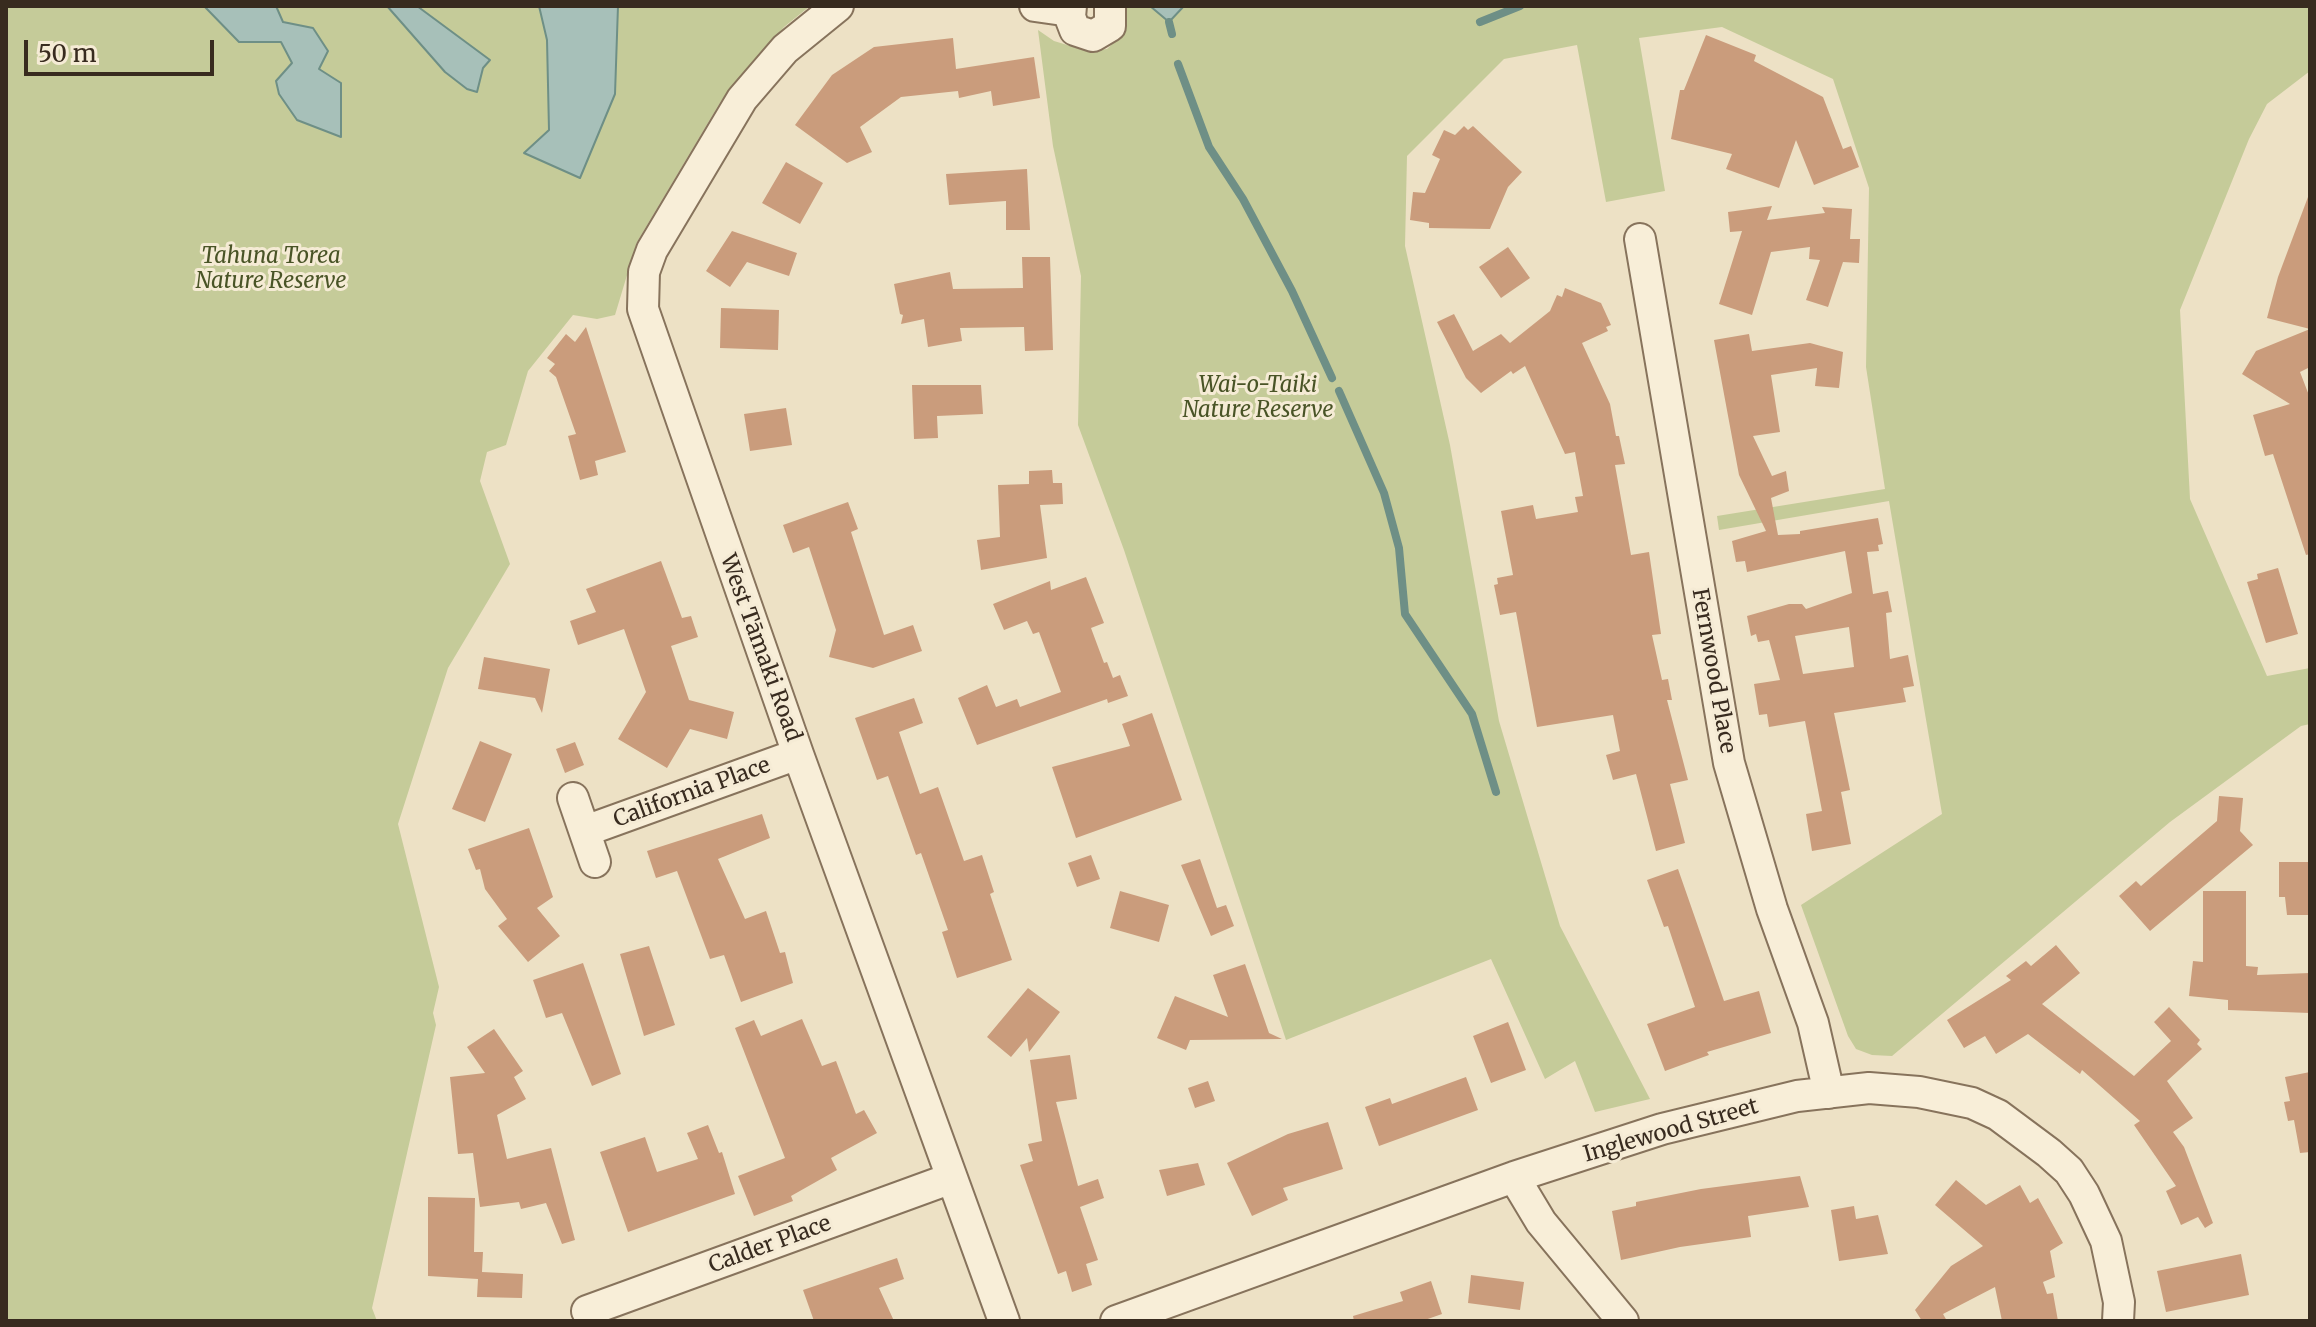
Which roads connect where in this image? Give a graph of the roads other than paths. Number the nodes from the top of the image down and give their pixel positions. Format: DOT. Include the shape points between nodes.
graph roads {
  1 [pos="1035,6"];
  2 [pos="1110,6"];
  3 [pos="1071,8"];
  4 [pos="832,10"];
  5 [pos="1640,239"];
  6 [pos="798,754"];
  7 [pos="573,798"];
  8 [pos="585,831"];
  9 [pos="595,862"];
  10 [pos="1829,1093"];
  11 [pos="1514,1177"];
  12 [pos="952,1178"];
  13 [pos="587,1311"];
  14 [pos="1004,1321"];
  15 [pos="1116,1321"];
  16 [pos="1623,1321"];
  17 [pos="2118,1321"];
  1 -- 3 [label="street"];
  2 -- 3 [label="street" via="1110,26 1093,36 1075,30"];
  4 -- 6 [label="street, West Tāmaki Road" via="785,49 742,99 652,250 641,292 647,329"];
  5 -- 10 [label="street, Fernwood Place" via="1729,763 1813,1023"];
  6 -- 8 [label="street, California Place"];
  6 -- 12 [label="street, West Tāmaki Road"];
  7 -- 8 [label="street, California Place"];
  8 -- 9 [label="street, California Place"];
  10 -- 11 [label="street, Inglewood Street" via="1662,1129"];
  10 -- 17 [label="street, Inglewood Street" via="1894,1089 1944,1096 1972,1103 2023,1132 2069,1171 2090,1206 2113,1269"];
  11 -- 15 [label="street, Inglewood Street"];
  11 -- 16 [label="street" via="1541,1222"];
  12 -- 13 [label="street, Calder Place"];
  12 -- 14 [label="street, West Tāmaki Road"];
}
